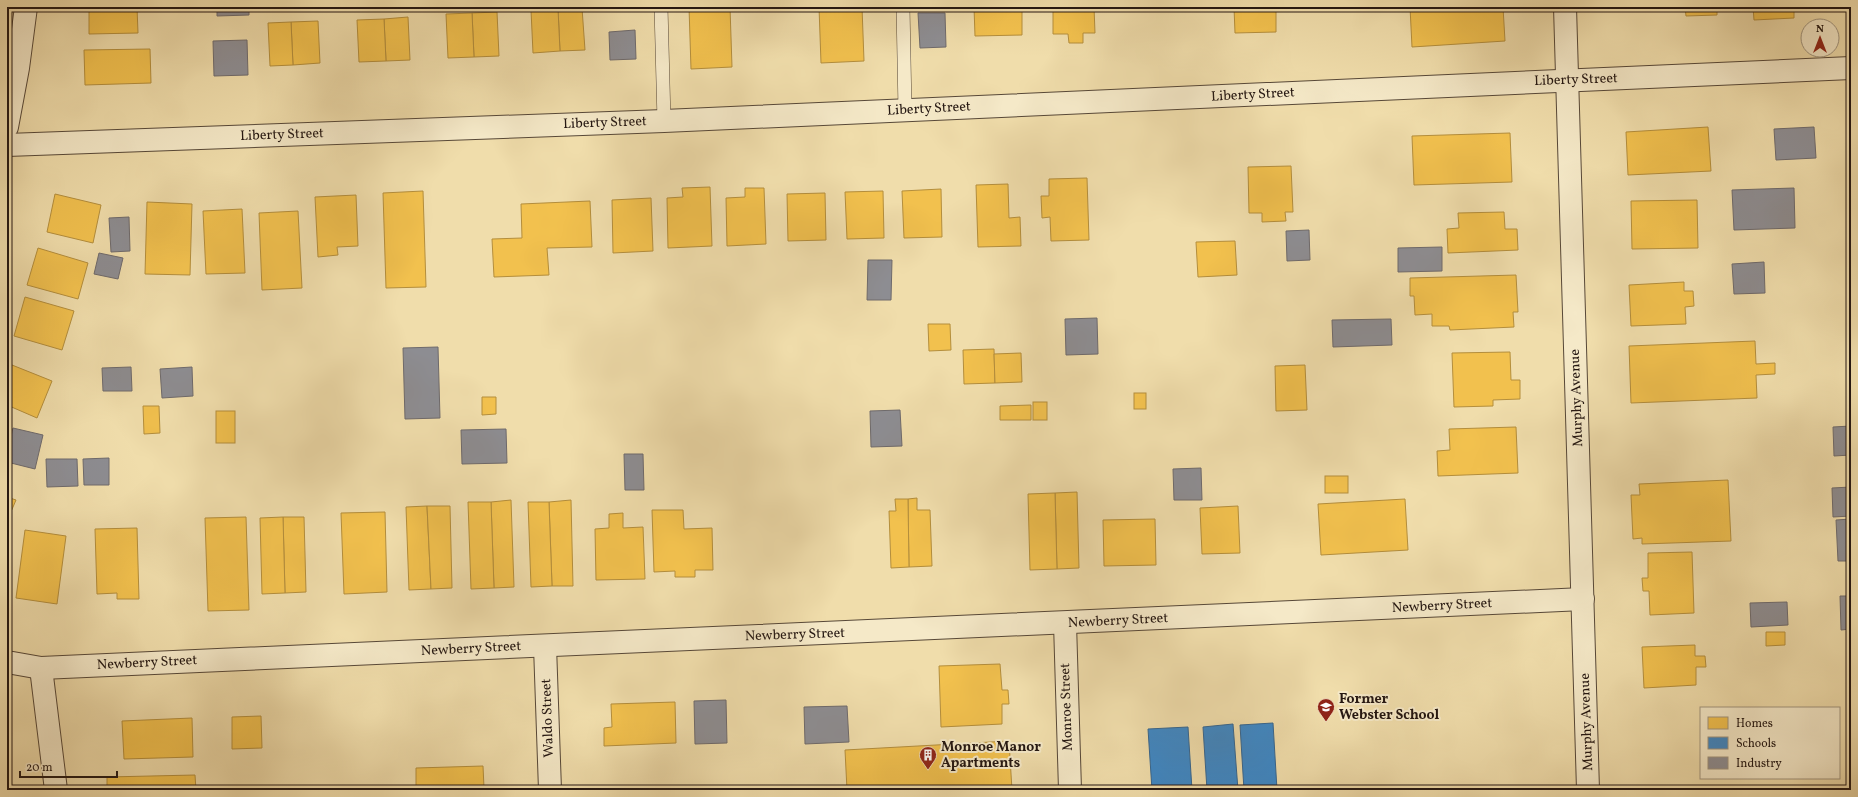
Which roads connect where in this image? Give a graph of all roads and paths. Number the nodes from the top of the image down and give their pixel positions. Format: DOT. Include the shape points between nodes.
graph roads {
  1 [pos="26,7"];
  2 [pos="661,7"];
  3 [pos="903,7"];
  4 [pos="1565,7"];
  5 [pos="1851,68"];
  6 [pos="1568,81"];
  7 [pos="905,110"];
  8 [pos="664,121"];
  9 [pos="7,127"];
  10 [pos="7,146"];
  11 [pos="1583,599"];
  12 [pos="1065,623"];
  13 [pos="546,646"];
  14 [pos="7,662"];
  15 [pos="41,668"];
  16 [pos="56,790"];
  17 [pos="550,790"];
  18 [pos="1070,790"];
  19 [pos="1588,790"];
  1 -- 9 [label="street"];
  2 -- 8 [label="lane"];
  3 -- 7 [label="lane"];
  4 -- 6 [label="street, Murphy Avenue"];
  5 -- 6 [label="street, Liberty Street"];
  6 -- 7 [label="street, Liberty Street"];
  6 -- 11 [label="street, Murphy Avenue"];
  7 -- 8 [label="street, Liberty Street"];
  8 -- 10 [label="street, Liberty Street"];
  11 -- 12 [label="street, Newberry Street"];
  11 -- 19 [label="street, Murphy Avenue"];
  12 -- 13 [label="street, Newberry Street"];
  12 -- 18 [label="street, Monroe Street"];
  13 -- 15 [label="street, Newberry Street"];
  13 -- 17 [label="street, Waldo Street"];
  14 -- 15 [label="street, Newberry Street"];
  15 -- 16 [label="street"];
}
